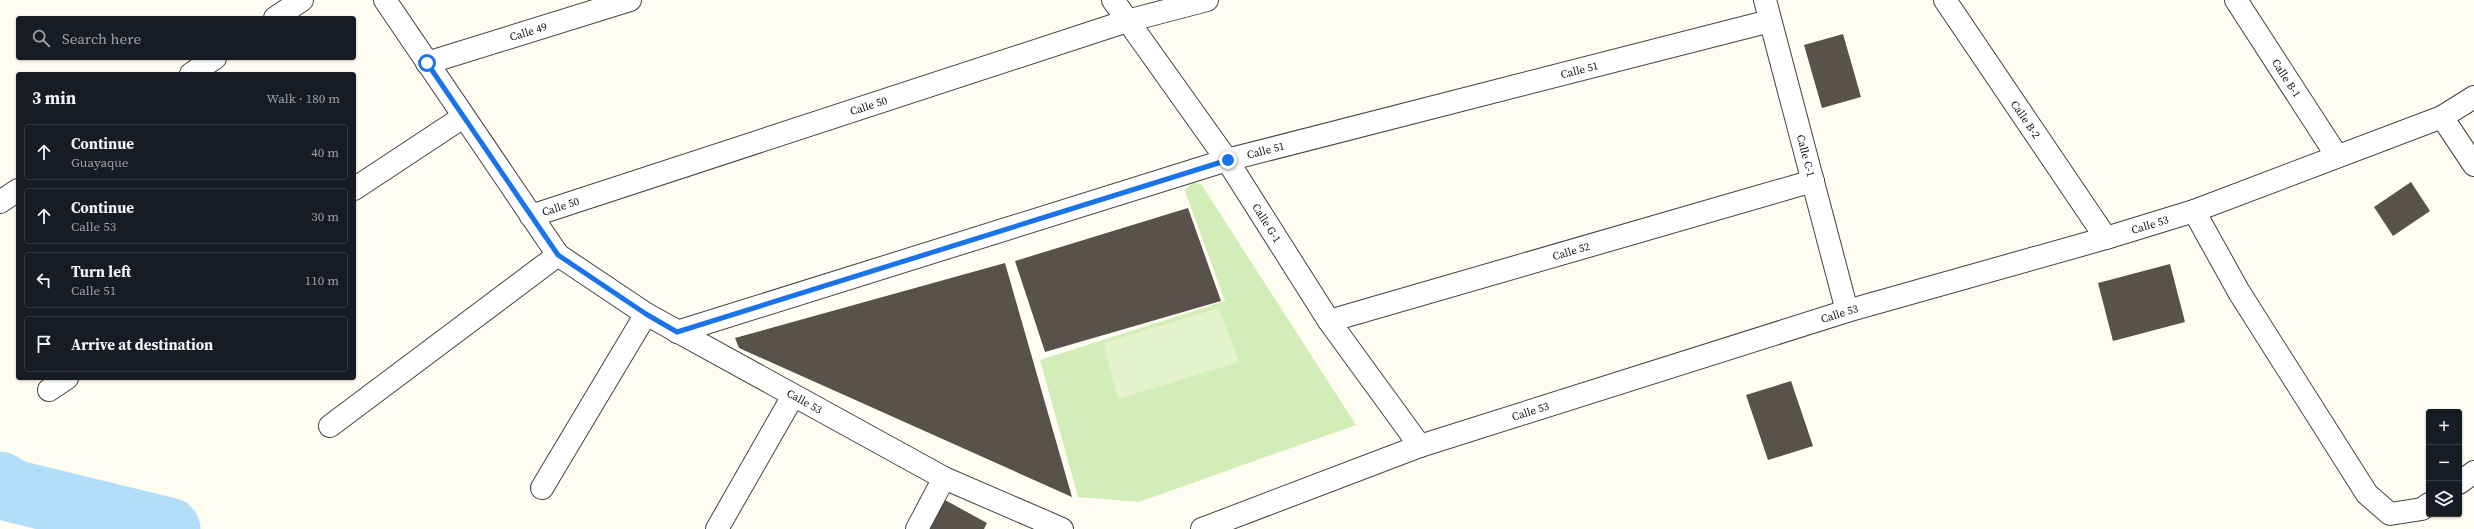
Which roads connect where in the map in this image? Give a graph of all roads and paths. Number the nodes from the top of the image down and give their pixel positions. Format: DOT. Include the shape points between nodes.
graph roads {
  1 [pos="302,0"];
  2 [pos="385,0"];
  3 [pos="630,0"];
  4 [pos="1113,0"];
  5 [pos="1207,0"];
  6 [pos="1764,0"];
  7 [pos="1945,0"];
  8 [pos="2236,0"];
  9 [pos="278,16"];
  10 [pos="1127,21"];
  11 [pos="1770,21"];
  12 [pos="212,60"];
  13 [pos="427,63"];
  14 [pos="194,72"];
  15 [pos="2474,97"];
  16 [pos="463,117"];
  17 [pos="2442,117"];
  18 [pos="2337,156"];
  19 [pos="1228,160"];
  20 [pos="2474,165"];
  21 [pos="1813,181"];
  22 [pos="356,188"];
  23 [pos="16,191"];
  24 [pos="0,202"];
  25 [pos="2194,211"];
  26 [pos="531,216"];
  27 [pos="2106,238"];
  28 [pos="558,255"];
  29 [pos="1847,310"];
  30 [pos="646,314"];
  31 [pos="1329,321"];
  32 [pos="677,332"];
  33 [pos="64,380"];
  34 [pos="49,390"];
  35 [pos="793,396"];
  36 [pos="330,426"];
  37 [pos="1420,446"];
  38 [pos="2474,472"];
  39 [pos="944,478"];
  40 [pos="2462,481"];
  41 [pos="542,488"];
  42 [pos="2426,506"];
  43 [pos="717,529"];
  44 [pos="917,529"];
  45 [pos="1062,529"];
  46 [pos="1202,529"];
  1 -- 9 [label="street"];
  2 -- 13 [label="street"];
  3 -- 13 [label="street, Calle 49"];
  4 -- 10 [label="street, Calle G-1"];
  5 -- 10 [label="street, Calle 50"];
  6 -- 11 [label="street, Calle C-1"];
  7 -- 27 [label="street, Calle B-2"];
  8 -- 18 [label="street, Calle B-1"];
  10 -- 19 [label="street, Calle G-1"];
  10 -- 26 [label="street, Calle 50"];
  11 -- 19 [label="street, Calle 51"];
  11 -- 21 [label="street, Calle C-1"];
  12 -- 14 [label="street"];
  13 -- 16 [label="street"];
  15 -- 17 [label="street, Calle 53"];
  16 -- 22 [label="street"];
  16 -- 26 [label="street"];
  17 -- 18 [label="street, Calle 53"];
  17 -- 20 [label="street"];
  18 -- 25 [label="street, Calle 53"];
  19 -- 31 [label="street, Calle G-1"];
  19 -- 32 [label="street, Calle 51"];
  21 -- 29 [label="street, Calle C-1"];
  21 -- 31 [label="street, Calle 52"];
  23 -- 24 [label="street"];
  25 -- 27 [label="street, Calle 53"];
  25 -- 42 [label="street" via="2239,292 2367,494 2390,514"];
  26 -- 28 [label="street"];
  27 -- 29 [label="street, Calle 53"];
  28 -- 30 [label="street, Calle 53"];
  28 -- 36 [label="street"];
  29 -- 37 [label="street, Calle 53"];
  30 -- 32 [label="street, Calle 53"];
  30 -- 41 [label="street"];
  31 -- 37 [label="street, Calle G-1"];
  32 -- 35 [label="street, Calle 53"];
  33 -- 34 [label="street"];
  35 -- 39 [label="street, Calle 53"];
  35 -- 43 [label="street"];
  37 -- 46 [label="street, Calle 53"];
  38 -- 40 [label="street"];
  39 -- 44 [label="street"];
  39 -- 45 [label="street, Calle 53"];
}
